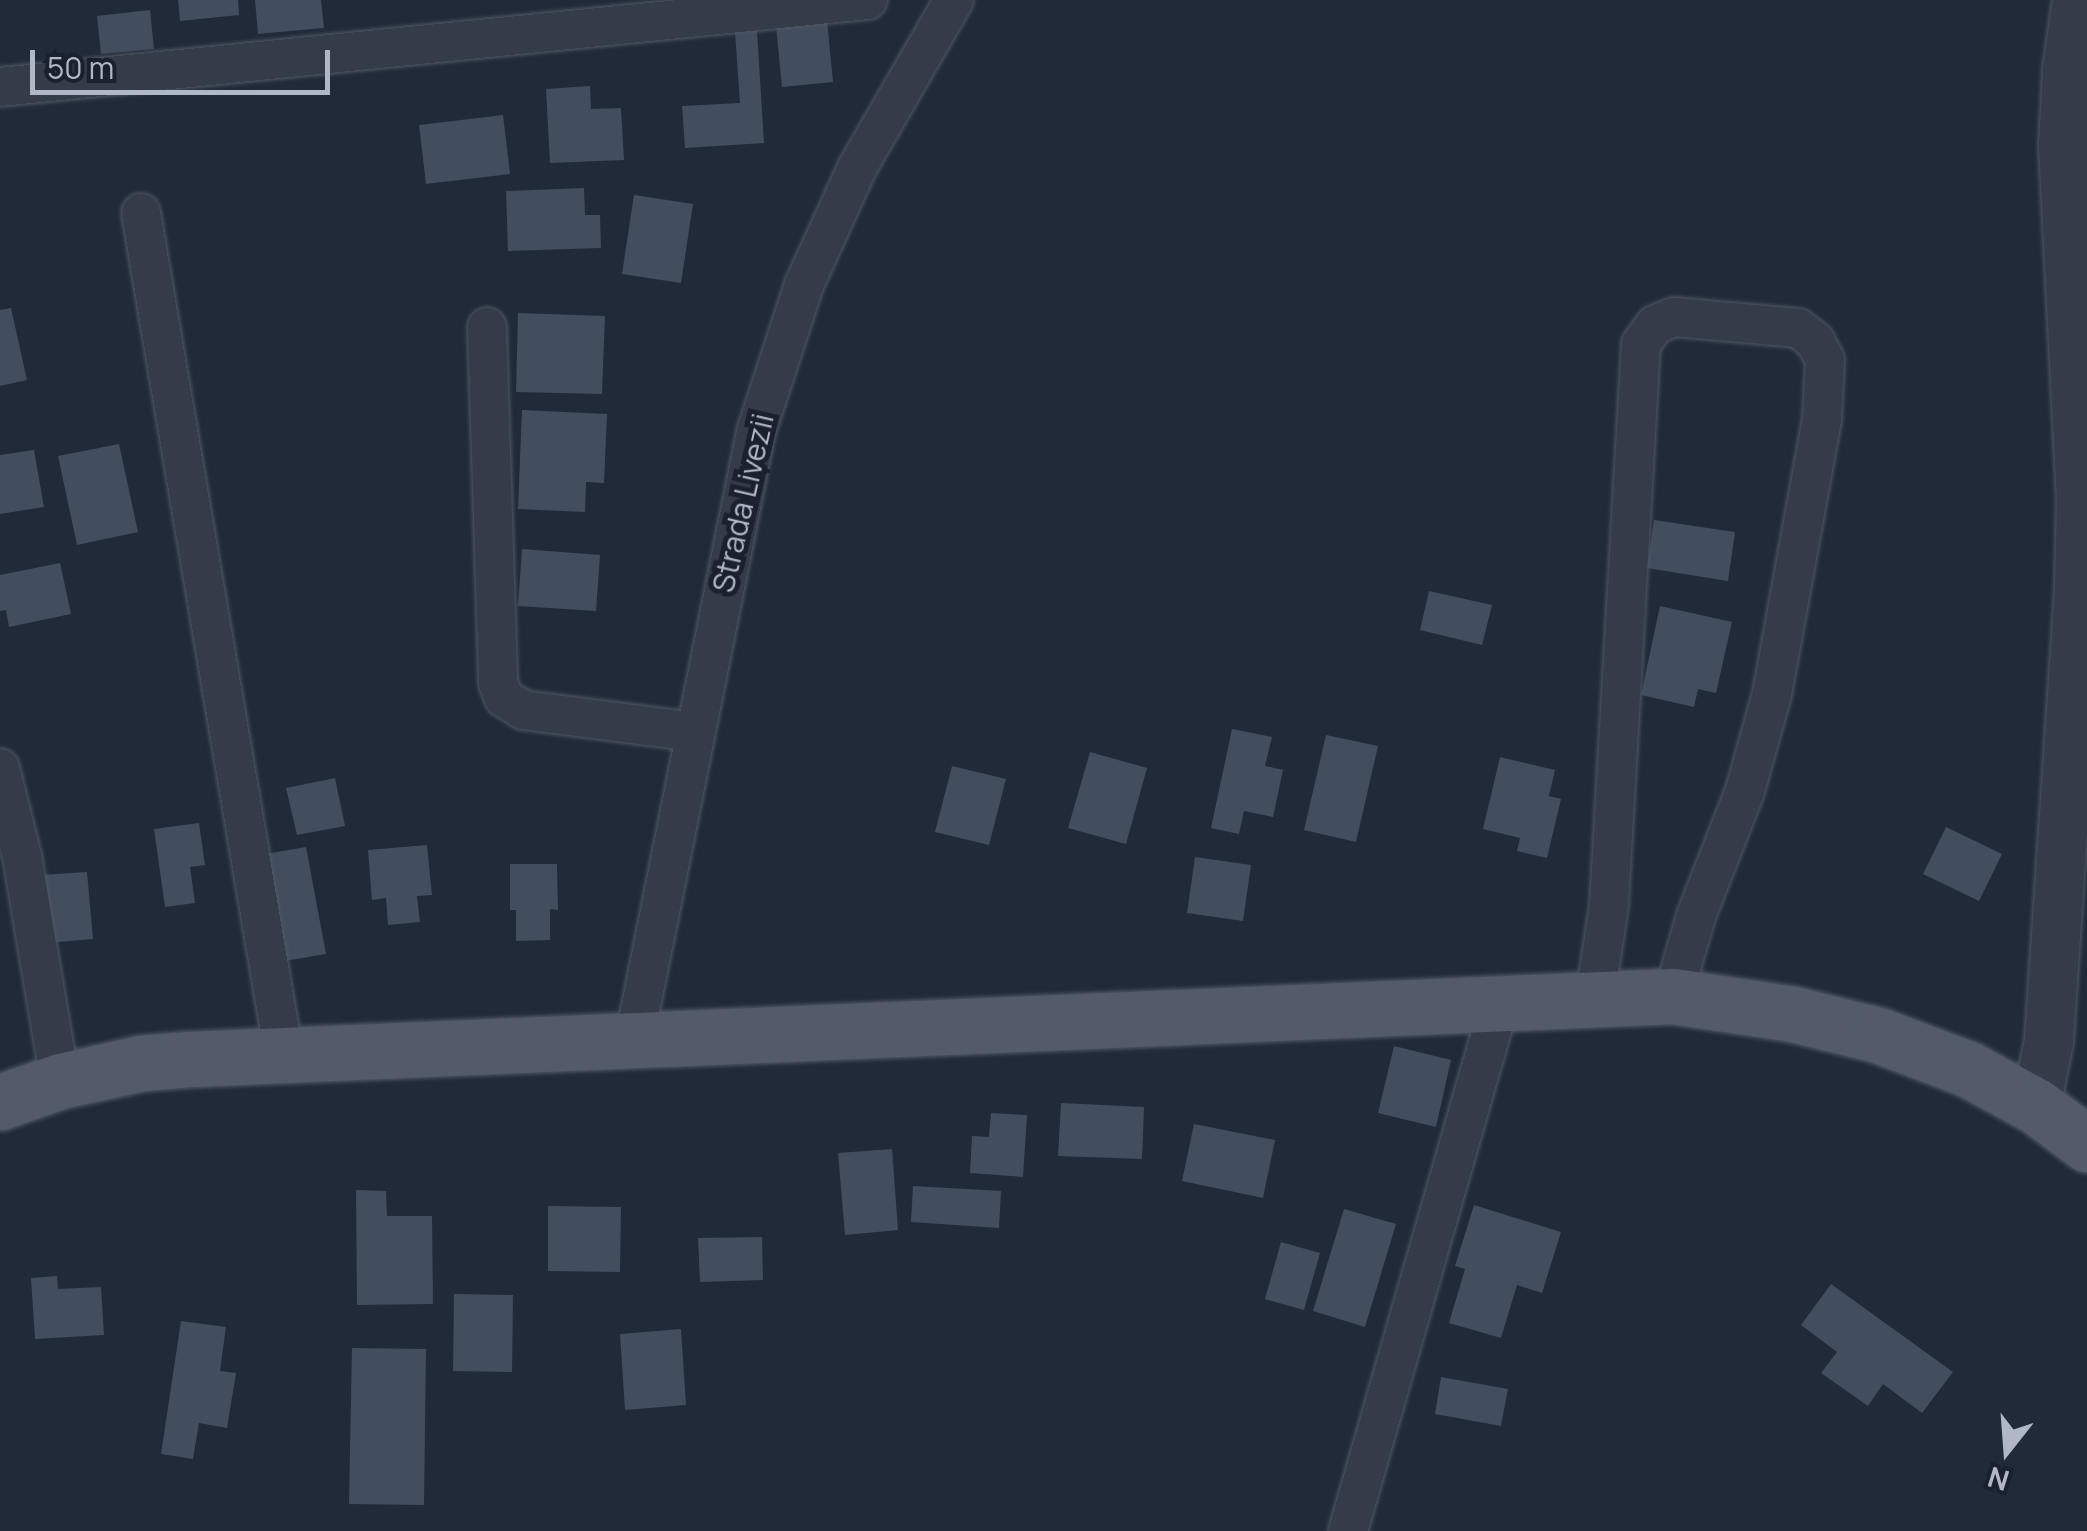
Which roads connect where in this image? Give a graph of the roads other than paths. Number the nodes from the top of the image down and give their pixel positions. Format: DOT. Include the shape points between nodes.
graph roads {
  1 [pos="868,0"];
  2 [pos="940,3"];
  3 [pos="2075,8"];
  4 [pos="2087,61"];
  5 [pos="0,86"];
  6 [pos="141,213"];
  7 [pos="487,327"];
  8 [pos="695,732"];
  9 [pos="0,768"];
  10 [pos="1595,996"];
  11 [pos="1672,996"];
  12 [pos="1500,1002"];
  13 [pos="634,1041"];
  14 [pos="284,1055"];
  15 [pos="60,1081"];
  16 [pos="0,1102"];
  17 [pos="2036,1106"];
  18 [pos="2087,1144"];
  19 [pos="1348,1531"];
  1 -- 5 [label="street"];
  2 -- 8 [label="street, Strada Livezii" via="804,285 756,432"];
  3 -- 4 [label="street"];
  3 -- 17 [label="street" via="2063,146 2081,501 2079,586 2048,1041"];
  6 -- 14 [label="street"];
  7 -- 8 [label="street" via="498,682 504,698 523,710"];
  8 -- 13 [label="street, Strada Livezii"];
  9 -- 15 [label="street" via="22,856"];
  10 -- 11 [label="main road"];
  10 -- 11 [label="street" via="1611,868 1641,344 1654,325 1674,317 1798,328 1825,360 1822,420 1772,694"];
  10 -- 12 [label="main road"];
  11 -- 17 [label="main road" via="1878,1035"];
  12 -- 13 [label="main road"];
  12 -- 19 [label="street"];
  13 -- 14 [label="main road"];
  14 -- 15 [label="main road" via="141,1063"];
  15 -- 16 [label="main road"];
  17 -- 18 [label="main road"];
}
